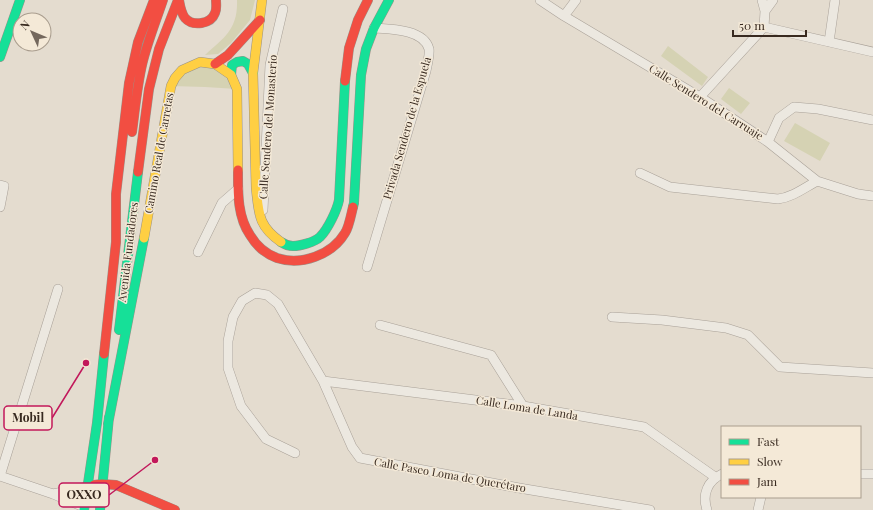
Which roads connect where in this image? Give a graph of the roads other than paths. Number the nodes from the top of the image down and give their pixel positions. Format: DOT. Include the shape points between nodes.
graph roads {
  1 [pos="20,0"];
  2 [pos="154,0"];
  3 [pos="163,0"];
  4 [pos="179,0"];
  5 [pos="216,0"];
  6 [pos="262,0"];
  7 [pos="368,0"];
  8 [pos="389,0"];
  9 [pos="540,0"];
  10 [pos="576,0"];
  11 [pos="762,0"];
  12 [pos="773,0"];
  13 [pos="835,0"];
  14 [pos="283,9"];
  15 [pos="765,11"];
  16 [pos="564,16"];
  17 [pos="260,20"];
  18 [pos="374,28"];
  19 [pos="764,28"];
  20 [pos="829,42"];
  21 [pos="873,52"];
  22 [pos="0,57"];
  23 [pos="215,64"];
  24 [pos="253,73"];
  25 [pos="231,76"];
  26 [pos="700,97"];
  27 [pos="873,120"];
  28 [pos="131,141"];
  29 [pos="768,142"];
  30 [pos="640,173"];
  31 [pos="817,181"];
  32 [pos="0,184"];
  33 [pos="238,189"];
  34 [pos="125,196"];
  35 [pos="873,196"];
  36 [pos="0,207"];
  37 [pos="262,223"];
  38 [pos="116,242"];
  39 [pos="198,252"];
  40 [pos="367,267"];
  41 [pos="58,288"];
  42 [pos="612,316"];
  43 [pos="380,325"];
  44 [pos="873,372"];
  45 [pos="323,381"];
  46 [pos="523,406"];
  47 [pos="108,424"];
  48 [pos="295,453"];
  49 [pos="861,474"];
  50 [pos="873,474"];
  51 [pos="0,476"];
  52 [pos="718,476"];
  53 [pos="102,484"];
  54 [pos="87,487"];
  55 [pos="52,494"];
  56 [pos="761,498"];
  57 [pos="84,505"];
  58 [pos="102,509"];
  59 [pos="175,510"];
  60 [pos="650,510"];
  61 [pos="707,510"];
  62 [pos="758,510"];
  1 -- 22 [label="street"];
  2 -- 38 [label="street, Avenida Fundadores" via="138,42 129,83 116,194"];
  3 -- 28 [label="street" via="142,66"];
  4 -- 5 [label="street" via="186,20 202,23 210,19 214,13"];
  4 -- 47 [label="street, Avenida Fundadores" via="159,49 149,89"];
  6 -- 17 [label="street"];
  7 -- 37 [label="street" via="348,48 337,209 320,237 309,243 293,246 271,235"];
  8 -- 18 [label="street"];
  9 -- 16 [label="street, Calle Sendero del Carruaje"];
  10 -- 16 [label="street"];
  11 -- 15 [label="street"];
  12 -- 15 [label="street"];
  13 -- 20 [label="street"];
  14 -- 37 [label="street, Calle Sendero del Monasterio" via="270,65"];
  15 -- 19 [label="street"];
  16 -- 26 [label="street, Calle Sendero del Carruaje"];
  17 -- 23 [label="street" via="228,55"];
  17 -- 24 [label="street"];
  18 -- 33 [label="street" via="366,48 361,75 354,203 345,233 332,248 315,257 296,261 277,258 260,248 248,234 241,216"];
  18 -- 40 [label="street, Privada Sendero de la Espuela" via="410,32 422,38 429,50 426,71"];
  19 -- 20 [label="street"];
  19 -- 26 [label="street"];
  20 -- 21 [label="street"];
  23 -- 25 [label="street"];
  23 -- 47 [label="street, Camino Real de Carretas" via="199,62 182,70 172,86"];
  24 -- 25 [label="street" via="243,61 232,66"];
  24 -- 37 [label="street" via="256,188"];
  25 -- 33 [label="street" via="237,89"];
  26 -- 29 [label="street, Calle Sendero del Carruaje"];
  27 -- 29 [label="street" via="794,107 779,118"];
  29 -- 31 [label="street, Calle Sendero del Carruaje"];
  30 -- 31 [label="street" via="670,187 778,199 786,198"];
  31 -- 35 [label="street, Calle Sendero del Carruaje"];
  32 -- 36 [label="street" via="4,186"];
  33 -- 39 [label="street" via="222,203"];
  34 -- 38 [label="street"];
  38 -- 54 [label="street, Avenida Fundadores" via="97,423"];
  41 -- 51 [label="street"];
  42 -- 44 [label="street" via="726,328 748,335 780,367"];
  43 -- 46 [label="street" via="490,355"];
  45 -- 46 [label="street, Calle Loma de Landa"];
  45 -- 48 [label="street, Calle Paseo Loma de Querétaro" via="278,304 267,295 255,293 242,301 233,317 228,340 228,368 241,406 266,439"];
  45 -- 60 [label="street, Calle Paseo Loma de Querétaro" via="352,447 360,458"];
  46 -- 52 [label="street, Calle Loma de Landa" via="644,426"];
  47 -- 53 [label="street, Avenida Fundadores"];
  49 -- 50 [label="street"];
  51 -- 55 [label="street"];
  52 -- 61 [label="street" via="706,488 704,502"];
  53 -- 54 [label="street"];
  53 -- 58 [label="street, Avenida Fundadores"];
  53 -- 59 [label="street" via="116,485"];
  54 -- 55 [label="street"];
  54 -- 57 [label="street, Avenida Fundadores"];
  55 -- 57 [label="street"];
  56 -- 62 [label="street"];
  57 -- 58 [label="street"];
}
